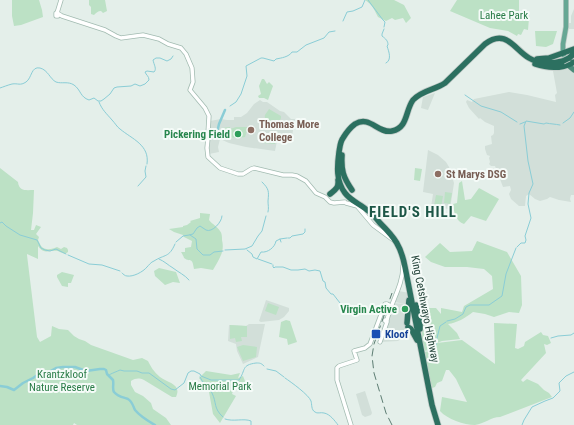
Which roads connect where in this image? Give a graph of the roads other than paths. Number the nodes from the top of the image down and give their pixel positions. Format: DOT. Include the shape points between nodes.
graph roads {
  1 [pos="61,0"];
  2 [pos="566,1"];
  3 [pos="518,50"];
  4 [pos="570,59"];
  5 [pos="347,135"];
  6 [pos="338,178"];
  7 [pos="352,190"];
  8 [pos="327,197"];
  9 [pos="346,202"];
  10 [pos="362,209"];
  11 [pos="373,215"];
  12 [pos="399,285"];
  13 [pos="409,286"];
  14 [pos="412,292"];
  15 [pos="388,305"];
  16 [pos="386,321"];
  17 [pos="379,342"];
  18 [pos="421,344"];
  19 [pos="423,360"];
  20 [pos="351,425"];
  21 [pos="438,425"];
  1 -- 8 [label="main road" via="59,14 121,38 143,35 181,48 192,68 191,92 209,118 207,155 217,165 238,174 254,168 297,176 305,180 315,192"];
  2 -- 4 [label="main road"];
  3 -- 4 [label="highway" via="540,62 552,63"];
  3 -- 4 [label="highway" via="539,59 560,53"];
  3 -- 5 [label="highway" via="503,42 488,44 446,84 418,98 411,108 406,124 398,132 380,132 371,125 364,124 355,126"];
  3 -- 6 [label="highway" via="506,40 498,39 487,43 445,83 415,98 402,126 397,130 385,131 364,121 353,126 341,142"];
  5 -- 7 [label="highway" via="342,166 345,179"];
  5 -- 14 [label="highway, King Cetshwayo Highway" via="342,145 339,166 343,186 352,198 371,210 398,240 405,257"];
  6 -- 8 [label="highway" via="337,188"];
  6 -- 9 [label="highway, King Cetshwayo Highway"];
  8 -- 9 [label="main road" via="331,202"];
  9 -- 10 [label="main road"];
  9 -- 10 [label="highway, King Cetshwayo Highway" via="352,201"];
  9 -- 11 [label="highway, King Cetshwayo Highway" via="365,208"];
  10 -- 11 [label="highway, King Cetshwayo Highway"];
  10 -- 12 [label="main road" via="373,225 395,242 403,265"];
  11 -- 13 [label="highway, King Cetshwayo Highway" via="398,245"];
  12 -- 15 [label="main road"];
  12 -- 16 [label="main road"];
  13 -- 19 [label="highway, King Cetshwayo Highway"];
  13 -- 19 [label="highway" via="408,325 417,340"];
  14 -- 18 [label="highway, King Cetshwayo Highway"];
  14 -- 18 [label="highway" via="420,314"];
  15 -- 16 [label="main road"];
  15 -- 20 [label="main road" via="370,344 356,352 357,360 337,369 336,379"];
  16 -- 17 [label="main road"];
  18 -- 21 [label="highway, King Cetshwayo Highway"];
  19 -- 21 [label="highway, King Cetshwayo Highway"];
}
